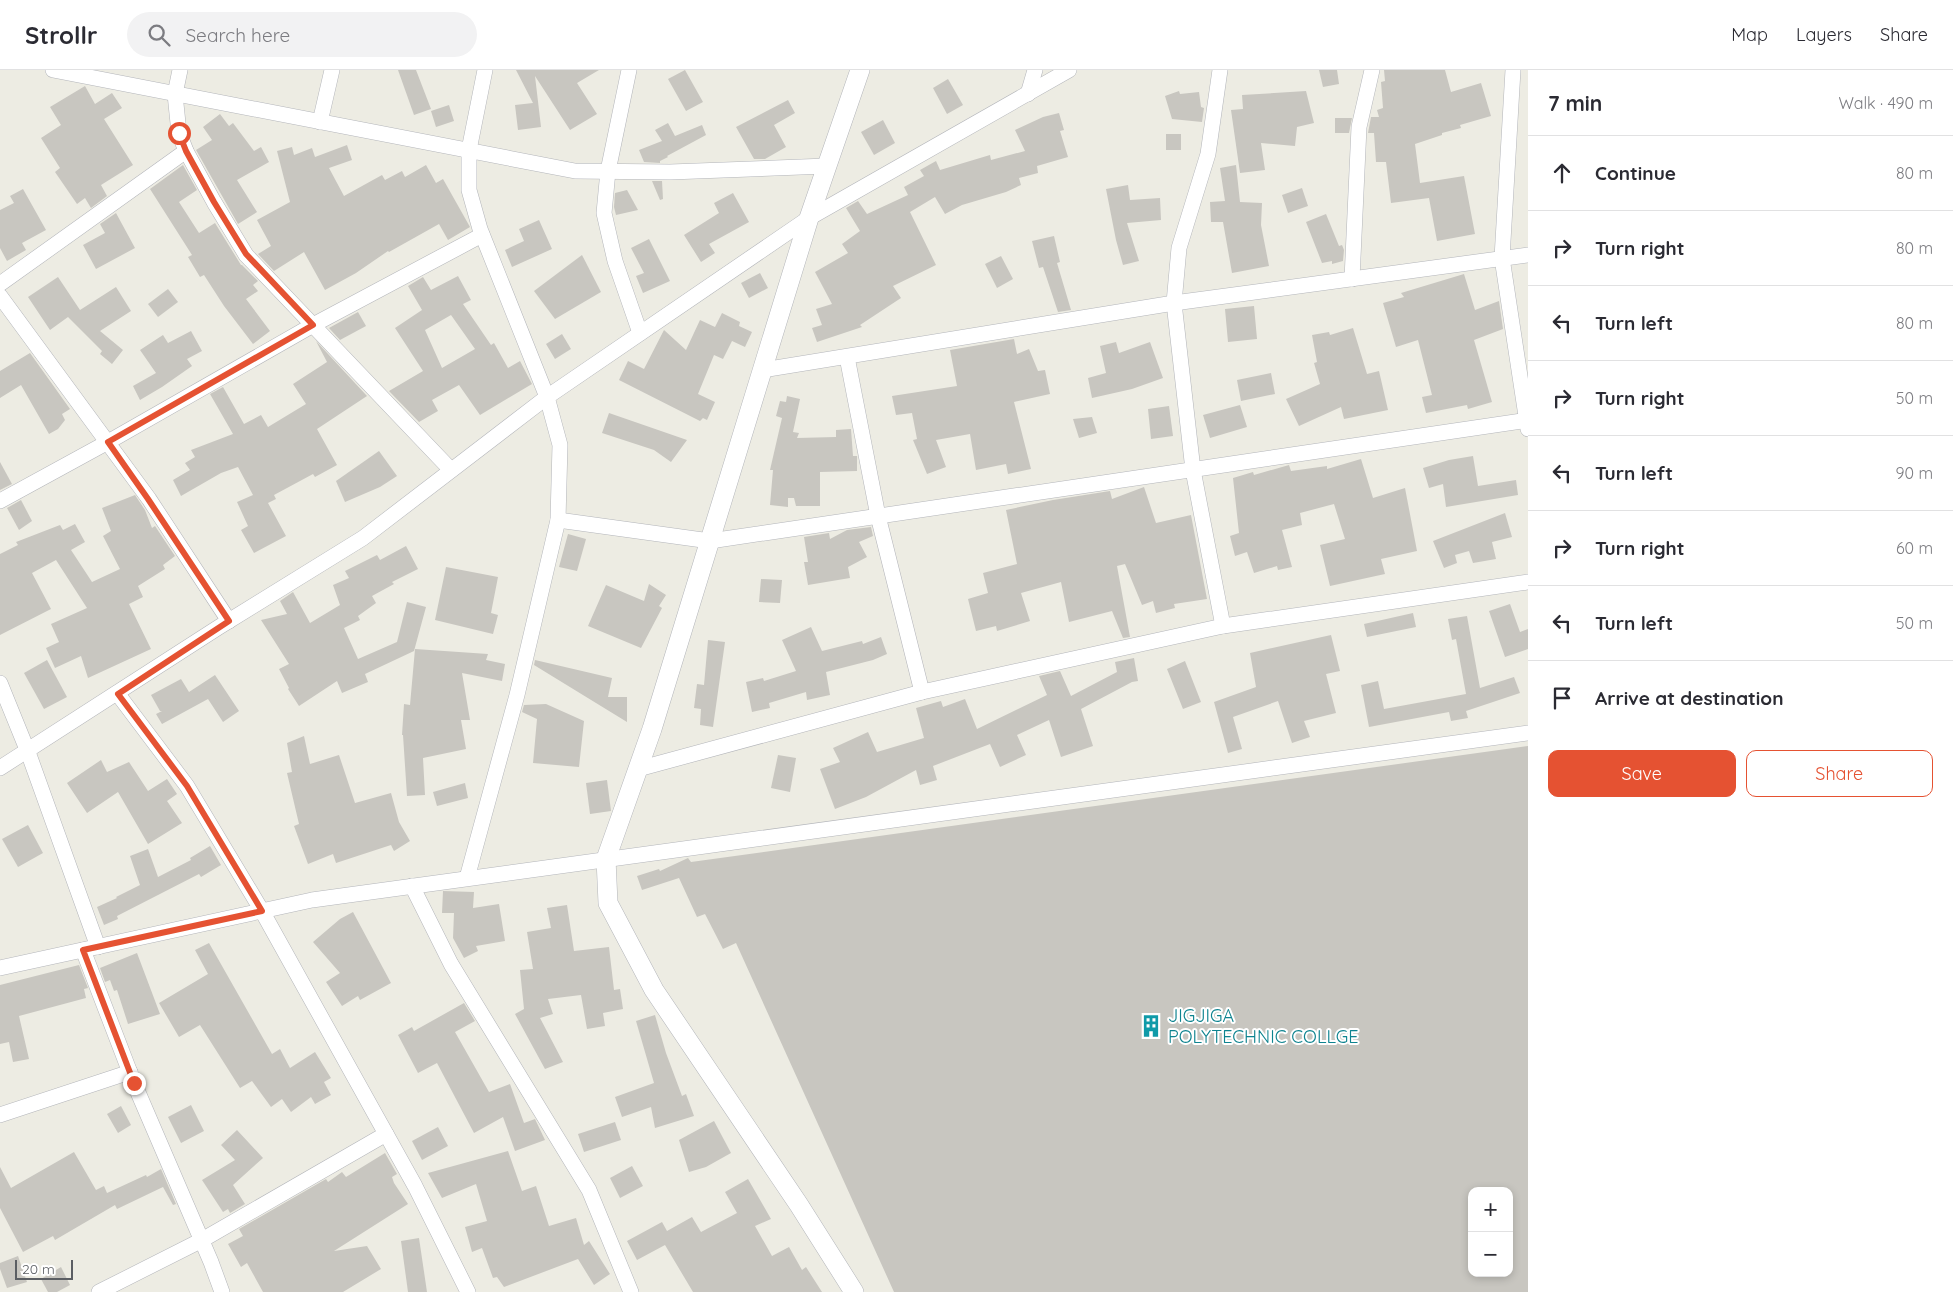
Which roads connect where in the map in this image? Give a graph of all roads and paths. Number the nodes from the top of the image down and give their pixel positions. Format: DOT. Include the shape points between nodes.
graph roads {
  1 [pos="53,70"];
  2 [pos="180,70"];
  3 [pos="332,70"];
  4 [pos="484,70"];
  5 [pos="629,70"];
  6 [pos="860,70"];
  7 [pos="1035,70"];
  8 [pos="1069,70"];
  9 [pos="1220,70"];
  10 [pos="1372,70"];
  11 [pos="1513,70"];
  12 [pos="175,94"];
  13 [pos="1028,94"];
  14 [pos="320,122"];
  15 [pos="469,150"];
  16 [pos="186,151"];
  17 [pos="827,166"];
  18 [pos="608,171"];
  19 [pos="809,218"];
  20 [pos="482,235"];
  21 [pos="1528,255"];
  22 [pos="1502,258"];
  23 [pos="1352,279"];
  24 [pos="0,284"];
  25 [pos="0,296"];
  26 [pos="1174,303"];
  27 [pos="313,325"];
  28 [pos="640,333"];
  29 [pos="847,357"];
  30 [pos="762,370"];
  31 [pos="546,397"];
  32 [pos="1527,424"];
  33 [pos="108,442"];
  34 [pos="451,470"];
  35 [pos="1193,470"];
  36 [pos="0,501"];
  37 [pos="878,516"];
  38 [pos="558,520"];
  39 [pos="710,541"];
  40 [pos="1528,582"];
  41 [pos="229,621"];
  42 [pos="1223,626"];
  43 [pos="0,683"];
  44 [pos="922,692"];
  45 [pos="118,694"];
  46 [pos="1528,732"];
  47 [pos="28,752"];
  48 [pos="0,768"];
  49 [pos="638,769"];
  50 [pos="606,859"];
  51 [pos="467,878"];
  52 [pos="412,886"];
  53 [pos="262,911"];
  54 [pos="90,948"];
  55 [pos="0,968"];
  56 [pos="130,1072"];
  57 [pos="0,1115"];
  58 [pos="386,1134"];
  59 [pos="202,1240"];
  60 [pos="99,1292"];
  61 [pos="222,1292"];
  62 [pos="468,1292"];
  63 [pos="631,1292"];
  64 [pos="854,1292"];
  1 -- 12 [label="street"];
  2 -- 12 [label="street"];
  3 -- 14 [label="street"];
  4 -- 15 [label="street"];
  5 -- 18 [label="street"];
  6 -- 17 [label="street"];
  7 -- 13 [label="street"];
  8 -- 13 [label="street"];
  9 -- 26 [label="street" via="1208,154 1179,248"];
  10 -- 23 [label="street" via="1359,127"];
  11 -- 22 [label="street"];
  12 -- 14 [label="street"];
  12 -- 16 [label="street" via="179,133"];
  13 -- 19 [label="street"];
  14 -- 15 [label="street"];
  15 -- 18 [label="street" via="574,171"];
  15 -- 20 [label="street" via="469,190"];
  16 -- 24 [label="street"];
  16 -- 27 [label="street" via="246,254"];
  17 -- 18 [label="street"];
  17 -- 19 [label="street"];
  18 -- 28 [label="street" via="604,213 615,261"];
  19 -- 28 [label="street"];
  19 -- 30 [label="street"];
  20 -- 27 [label="street"];
  20 -- 31 [label="street"];
  21 -- 22 [label="street"];
  22 -- 23 [label="street"];
  22 -- 32 [label="street"];
  23 -- 26 [label="street"];
  25 -- 33 [label="street"];
  26 -- 29 [label="street"];
  26 -- 35 [label="street"];
  27 -- 33 [label="street"];
  27 -- 34 [label="street"];
  28 -- 31 [label="street"];
  29 -- 30 [label="street"];
  29 -- 37 [label="street"];
  30 -- 39 [label="street"];
  31 -- 34 [label="street"];
  31 -- 38 [label="street" via="560,445"];
  32 -- 35 [label="street"];
  33 -- 36 [label="street"];
  33 -- 41 [label="street"];
  34 -- 41 [label="street" via="363,538"];
  35 -- 37 [label="street"];
  35 -- 42 [label="street"];
  37 -- 39 [label="street"];
  37 -- 44 [label="street"];
  38 -- 39 [label="street"];
  38 -- 51 [label="street" via="517,695"];
  39 -- 49 [label="street"];
  40 -- 42 [label="street"];
  41 -- 45 [label="street"];
  42 -- 44 [label="street"];
  43 -- 47 [label="street"];
  44 -- 49 [label="street"];
  45 -- 47 [label="street"];
  45 -- 53 [label="street" via="187,786"];
  46 -- 50 [label="street"];
  47 -- 48 [label="street"];
  47 -- 54 [label="street"];
  49 -- 50 [label="street"];
  50 -- 51 [label="street"];
  50 -- 64 [label="street" via="608,903 654,990 800,1205"];
  51 -- 52 [label="street"];
  52 -- 53 [label="street" via="312,900"];
  52 -- 63 [label="street" via="451,964 589,1190"];
  53 -- 54 [label="street"];
  53 -- 58 [label="street"];
  54 -- 55 [label="street"];
  54 -- 56 [label="street"];
  56 -- 57 [label="street"];
  56 -- 59 [label="street"];
  58 -- 59 [label="street"];
  58 -- 62 [label="street"];
  59 -- 60 [label="street"];
  59 -- 61 [label="street"];
}
